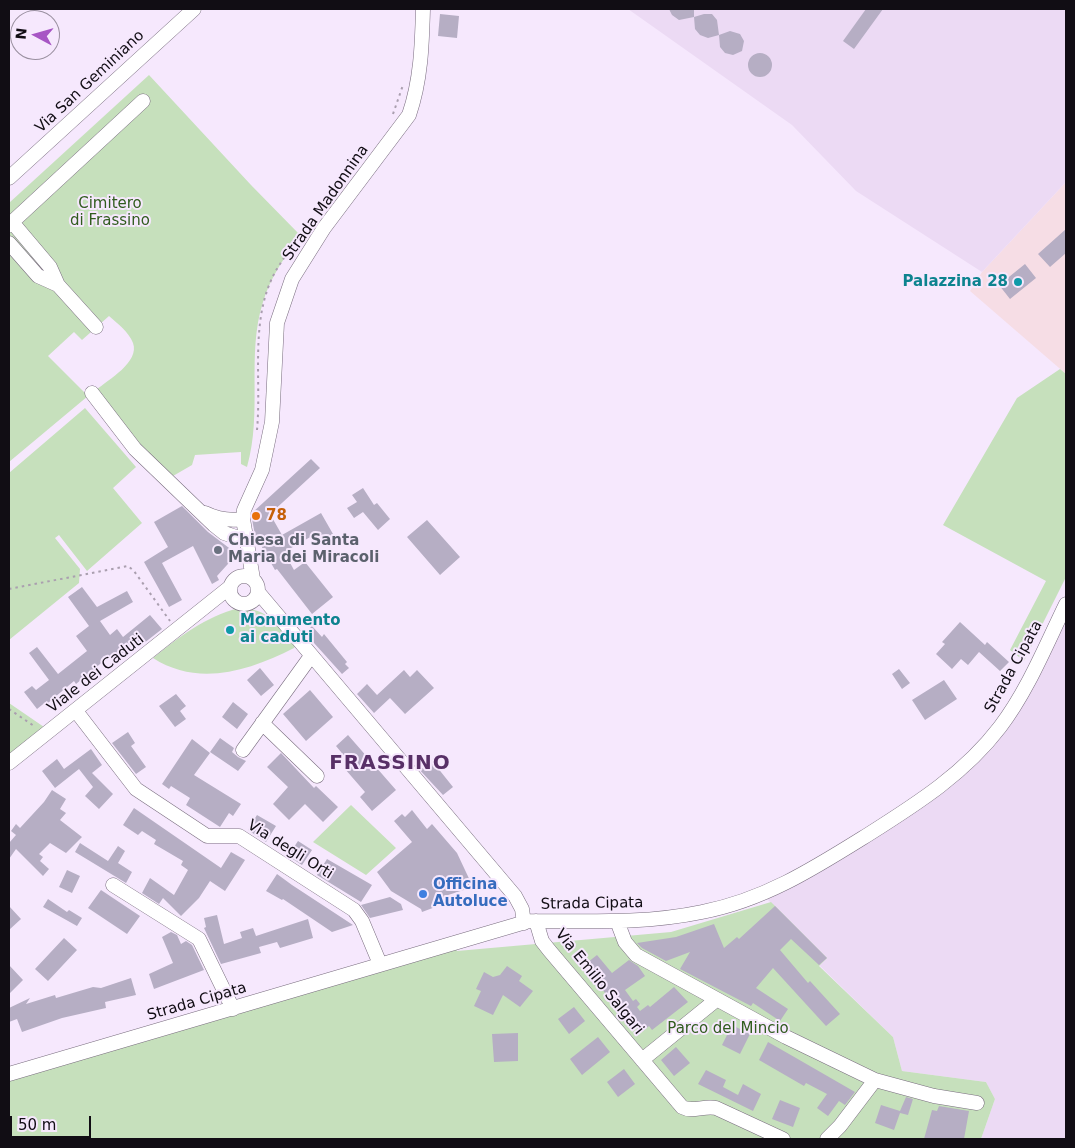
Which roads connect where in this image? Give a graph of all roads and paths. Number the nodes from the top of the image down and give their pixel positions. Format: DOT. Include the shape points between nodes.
graph roads {
  1 [pos="194,9"];
  2 [pos="423,9"];
  3 [pos="144,101"];
  4 [pos="9,178"];
  5 [pos="10,224"];
  6 [pos="9,243"];
  7 [pos="58,285"];
  8 [pos="96,327"];
  9 [pos="92,393"];
  10 [pos="202,512"];
  11 [pos="243,519"];
  12 [pos="245,540"];
  13 [pos="246,578"];
  14 [pos="230,587"];
  15 [pos="9,589"];
  16 [pos="249,599"];
  17 [pos="1066,604"];
  18 [pos="204,610"];
  19 [pos="178,630"];
  20 [pos="311,656"];
  21 [pos="9,709"];
  22 [pos="76,711"];
  23 [pos="262,723"];
  24 [pos="47,733"];
  25 [pos="242,750"];
  26 [pos="9,762"];
  27 [pos="318,776"];
  28 [pos="113,885"];
  29 [pos="617,921"];
  30 [pos="530,922"];
  31 [pos="380,964"];
  32 [pos="716,1000"];
  33 [pos="233,1009"];
  34 [pos="642,1060"];
  35 [pos="9,1074"];
  36 [pos="875,1080"];
  37 [pos="977,1103"];
  38 [pos="783,1139"];
  39 [pos="826,1139"];
  1 -- 4 [label="street, Via San Geminiano"];
  2 -- 11 [label="street, Strada Madonnina" via="417,93 409,115 324,228 292,279 277,323 272,422 257,481"];
  3 -- 5 [label="street"];
  5 -- 7 [label="street" via="50,267"];
  6 -- 7 [label="street" via="38,276"];
  7 -- 8 [label="street"];
  9 -- 10 [label="street" via="135,449"];
  10 -- 11 [label="street" via="216,518"];
  10 -- 12 [label="street" via="224,533"];
  11 -- 12 [label="street"];
  12 -- 13 [label="street" via="248,555"];
  13 -- 14 [label="street" via="234,580"];
  13 -- 16 [label="street" via="258,586"];
  14 -- 16 [label="street" via="232,596"];
  14 -- 18 [label="street, Viale dei Caduti"];
  15 -- 19 [label="path" via="128,566"];
  16 -- 18 [label="street, Viale dei Caduti"];
  16 -- 20 [label="street, Via Emilio Salgari" via="272,611"];
  17 -- 29 [label="street, Strada Cipata" via="1019,698 1001,726 960,771 924,798 818,866 771,891 702,912"];
  18 -- 19 [label="street, Viale dei Caduti"];
  19 -- 22 [label="street, Viale dei Caduti"];
  20 -- 23 [label="street"];
  20 -- 30 [label="street, Via Emilio Salgari" via="515,896"];
  21 -- 24 [label="path"];
  22 -- 24 [label="street, Viale dei Caduti"];
  22 -- 31 [label="street, Via degli Orti" via="136,789 207,836 239,836 354,910"];
  23 -- 25 [label="street"];
  23 -- 27 [label="street"];
  24 -- 26 [label="street, Viale dei Caduti"];
  28 -- 33 [label="street" via="200,939"];
  29 -- 30 [label="street, Strada Cipata"];
  29 -- 32 [label="street" via="625,942 636,955"];
  30 -- 31 [label="street, Strada Cipata"];
  30 -- 34 [label="street, Via Emilio Salgari" via="549,950"];
  31 -- 33 [label="street, Strada Cipata"];
  32 -- 34 [label="street, Via Emilio Salgari"];
  32 -- 36 [label="street"];
  33 -- 35 [label="street, Strada Cipata"];
  34 -- 38 [label="street, Via Emilio Salgari" via="682,1107 692,1110 716,1108"];
  36 -- 37 [label="street" via="934,1096"];
  36 -- 39 [label="street"];
}
